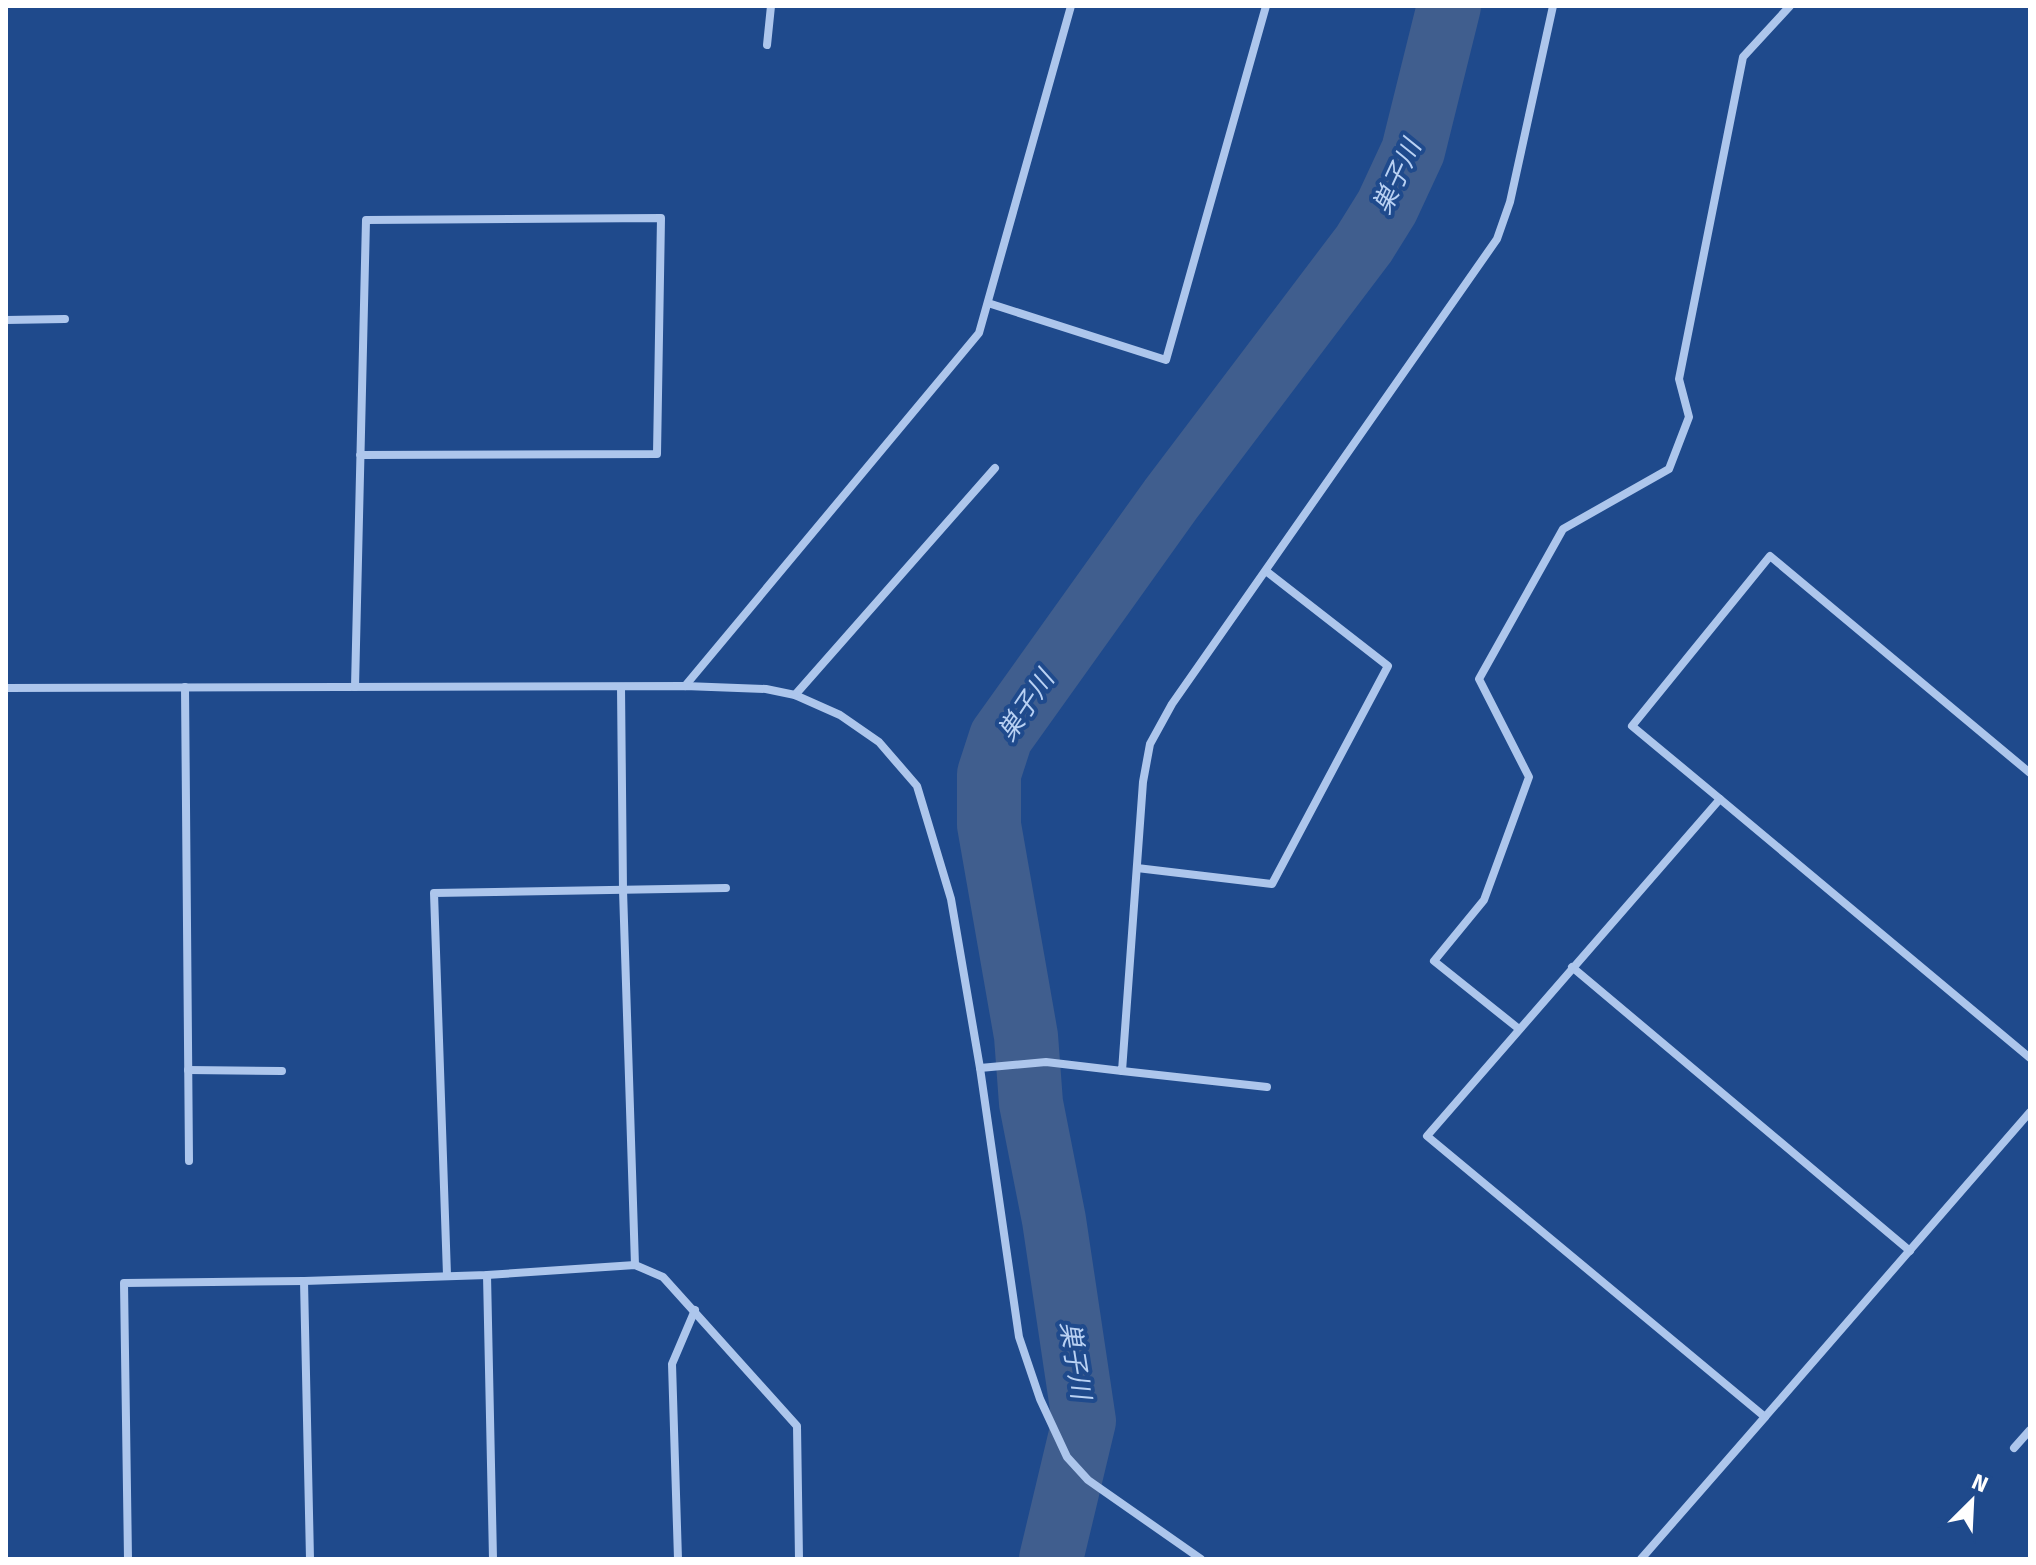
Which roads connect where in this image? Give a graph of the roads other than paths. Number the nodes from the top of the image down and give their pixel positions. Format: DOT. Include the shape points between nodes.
graph roads {
  1 [pos="771,6"];
  2 [pos="1071,6"];
  3 [pos="1266,6"];
  4 [pos="1553,6"];
  5 [pos="1790,6"];
  6 [pos="767,45"];
  7 [pos="988,303"];
  8 [pos="65,319"];
  9 [pos="6,320"];
  10 [pos="360,455"];
  11 [pos="995,468"];
  12 [pos="1266,571"];
  13 [pos="685,686"];
  14 [pos="185,687"];
  15 [pos="355,687"];
  16 [pos="621,687"];
  17 [pos="6,688"];
  18 [pos="795,695"];
  19 [pos="2030,773"];
  20 [pos="1720,799"];
  21 [pos="1137,868"];
  22 [pos="726,888"];
  23 [pos="623,890"];
  24 [pos="1572,967"];
  25 [pos="1519,1029"];
  26 [pos="2030,1058"];
  27 [pos="980,1068"];
  28 [pos="188,1070"];
  29 [pos="282,1071"];
  30 [pos="1122,1071"];
  31 [pos="1267,1087"];
  32 [pos="2030,1112"];
  33 [pos="189,1161"];
  34 [pos="1910,1251"];
  35 [pos="635,1265"];
  36 [pos="447,1275"];
  37 [pos="487,1275"];
  38 [pos="304,1281"];
  39 [pos="695,1310"];
  40 [pos="1765,1417"];
  41 [pos="2030,1430"];
  42 [pos="2014,1448"];
  43 [pos="128,1559"];
  44 [pos="310,1559"];
  45 [pos="493,1559"];
  46 [pos="678,1559"];
  47 [pos="799,1559"];
  48 [pos="1200,1559"];
  49 [pos="1641,1559"];
  1 -- 6 [label="street"];
  2 -- 7 [label="street"];
  3 -- 7 [label="street" via="1166,360"];
  4 -- 12 [label="street" via="1497,239"];
  5 -- 25 [label="street" via="1743,57 1679,379 1689,417 1669,469 1563,529 1479,679 1529,777 1484,900 1434,961"];
  7 -- 13 [label="street" via="979,333"];
  8 -- 9 [label="street"];
  10 -- 10 [label="street" via="366,220 661,218 657,454"];
  10 -- 15 [label="street"];
  11 -- 18 [label="street"];
  12 -- 21 [label="street" via="1172,704 1150,744"];
  12 -- 21 [label="street" via="1388,666 1272,884"];
  13 -- 16 [label="street"];
  13 -- 18 [label="street"];
  14 -- 15 [label="street"];
  14 -- 17 [label="street"];
  14 -- 28 [label="street"];
  15 -- 16 [label="street"];
  16 -- 23 [label="street"];
  18 -- 27 [label="street" via="840,715 879,742 917,786 951,899"];
  19 -- 20 [label="street" via="1770,556 1632,726"];
  20 -- 24 [label="street"];
  20 -- 26 [label="street"];
  21 -- 30 [label="street"];
  22 -- 23 [label="street"];
  23 -- 35 [label="street"];
  23 -- 36 [label="street" via="434,893"];
  24 -- 25 [label="street"];
  24 -- 34 [label="street"];
  25 -- 40 [label="street" via="1427,1136"];
  27 -- 30 [label="street" via="1046,1062"];
  27 -- 48 [label="street" via="1019,1337 1040,1399 1067,1457 1088,1480"];
  28 -- 29 [label="street"];
  28 -- 33 [label="street"];
  30 -- 31 [label="street"];
  32 -- 34 [label="street"];
  34 -- 40 [label="street"];
  35 -- 37 [label="street"];
  35 -- 39 [label="street" via="663,1277"];
  36 -- 37 [label="street"];
  36 -- 38 [label="street"];
  37 -- 45 [label="street"];
  38 -- 43 [label="street" via="124,1283"];
  38 -- 44 [label="street"];
  39 -- 46 [label="street" via="672,1364"];
  39 -- 47 [label="street" via="797,1426"];
  40 -- 49 [label="street"];
  41 -- 42 [label="street"];
}
